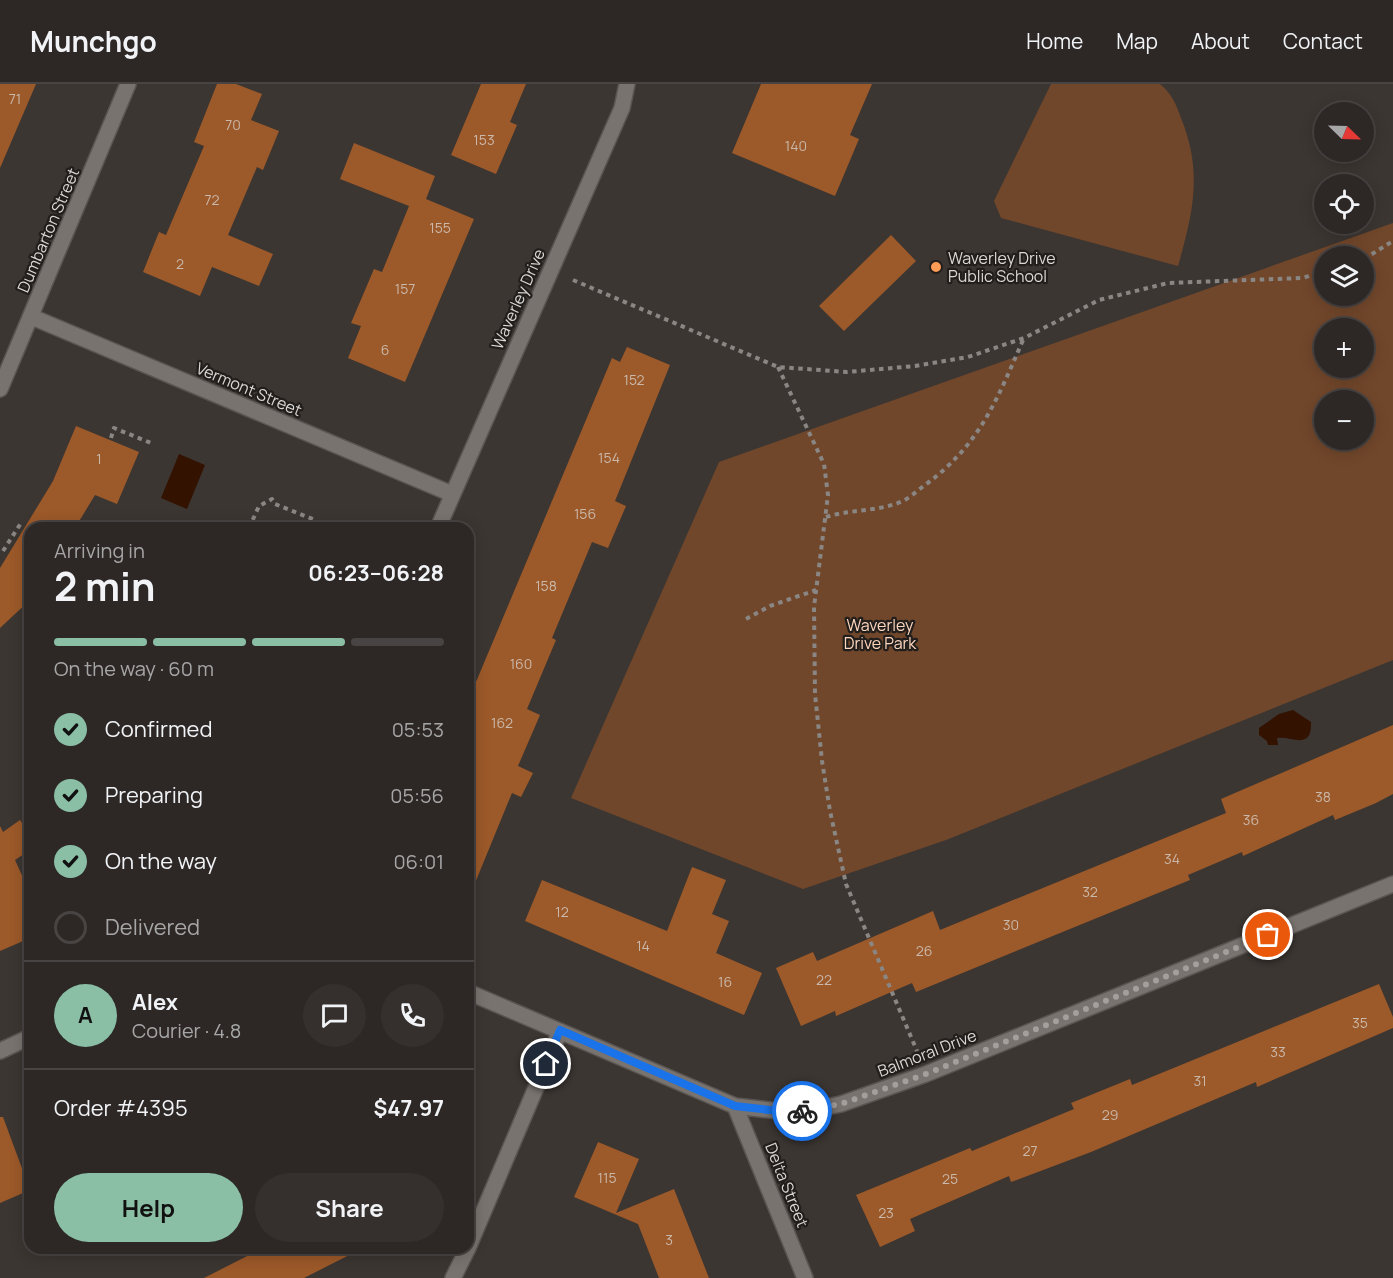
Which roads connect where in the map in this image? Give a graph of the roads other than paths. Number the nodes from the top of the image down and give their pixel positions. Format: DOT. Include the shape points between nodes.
graph roads {
  1 [pos="128,84"];
  2 [pos="627,84"];
  3 [pos="32,317"];
  4 [pos="0,389"];
  5 [pos="452,494"];
  6 [pos="440,522"];
  7 [pos="1393,884"];
  8 [pos="474,994"];
  9 [pos="560,1030"];
  10 [pos="24,1040"];
  11 [pos="0,1051"];
  12 [pos="735,1106"];
  13 [pos="474,1234"];
  14 [pos="465,1254"];
  15 [pos="453,1278"];
  16 [pos="805,1278"];
  1 -- 3 [label="street, Dumbarton Street"];
  2 -- 5 [label="street, Waverley Drive" via="622,108"];
  3 -- 4 [label="street, Dumbarton Street"];
  3 -- 5 [label="street, Vermont Street"];
  5 -- 6 [label="street, Waverley Drive"];
  7 -- 12 [label="street, Balmoral Drive" via="926,1074 841,1104 787,1112"];
  8 -- 9 [label="street, Balmoral Drive"];
  9 -- 12 [label="street, Balmoral Drive"];
  9 -- 13 [label="street"];
  10 -- 11 [label="street"];
  12 -- 16 [label="street, Delta Street"];
  14 -- 15 [label="street"];
}
